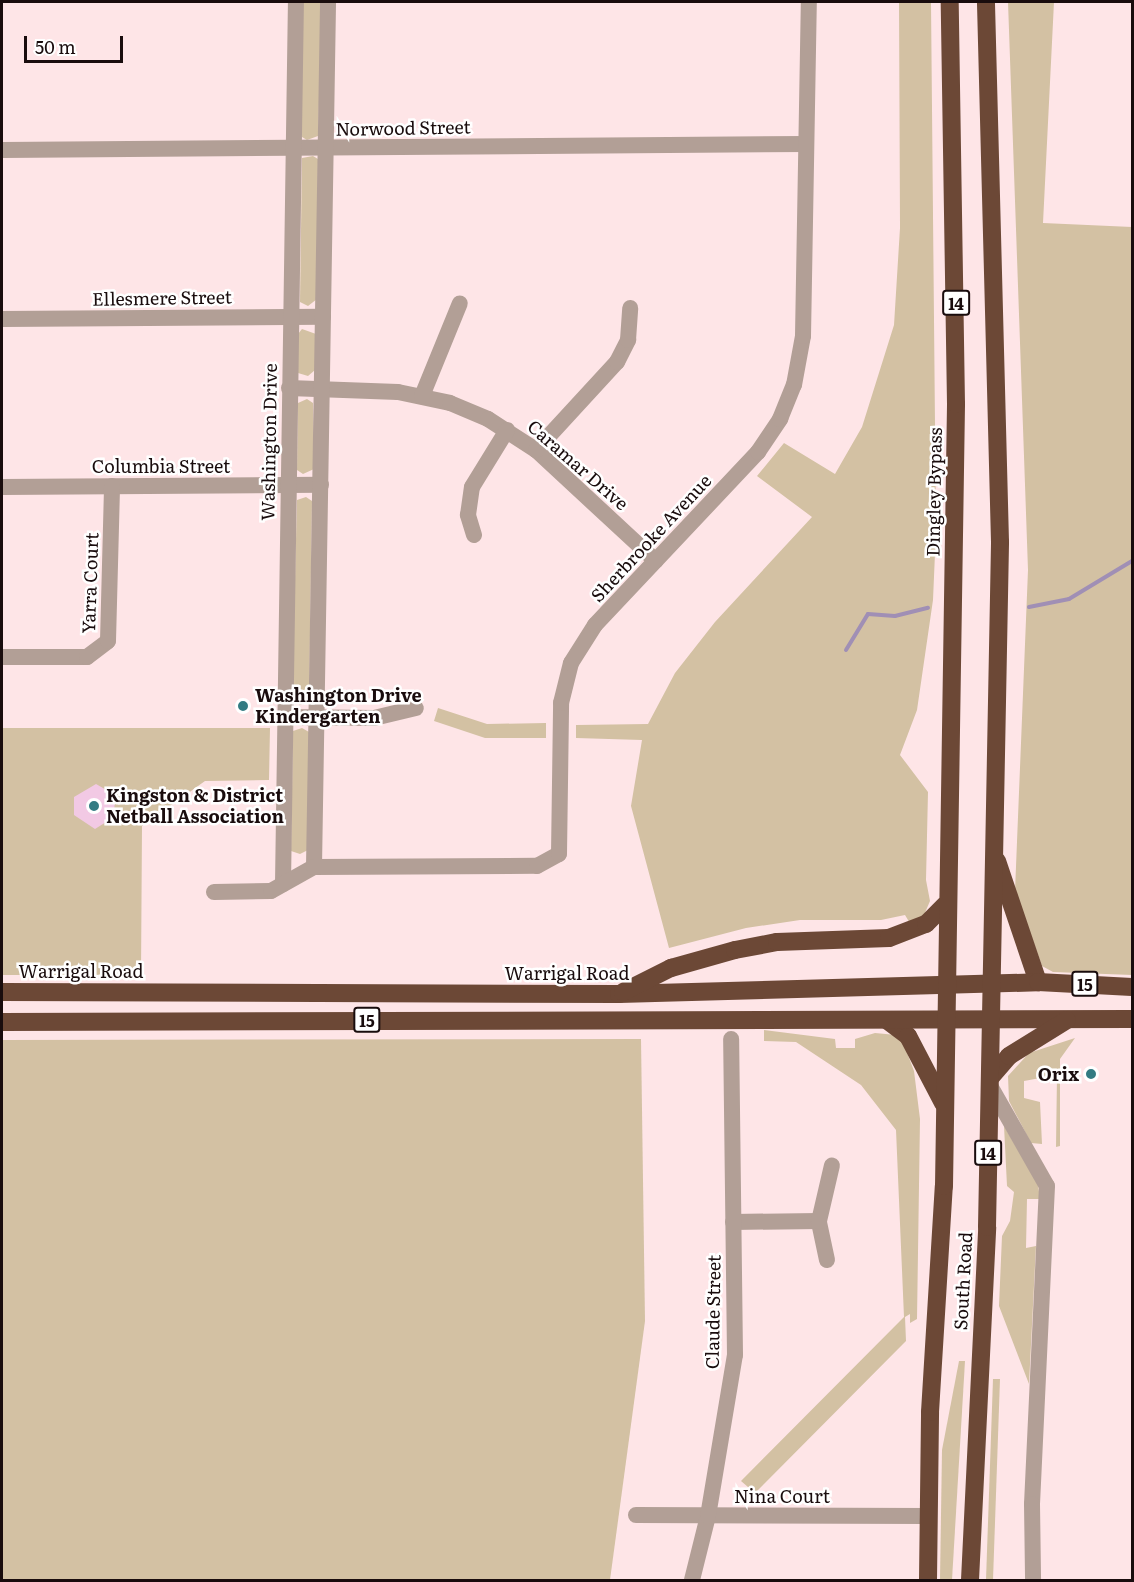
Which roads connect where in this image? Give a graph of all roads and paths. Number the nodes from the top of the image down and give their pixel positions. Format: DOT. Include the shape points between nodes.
graph roads {
  1 [pos="296,2"];
  2 [pos="328,2"];
  3 [pos="809,2"];
  4 [pos="950,2"];
  5 [pos="986,2"];
  6 [pos="806,144"];
  7 [pos="293,148"];
  8 [pos="326,148"];
  9 [pos="2,150"];
  10 [pos="460,303"];
  11 [pos="630,308"];
  12 [pos="291,316"];
  13 [pos="323,317"];
  14 [pos="2,319"];
  15 [pos="289,388"];
  16 [pos="322,388"];
  17 [pos="422,396"];
  18 [pos="507,430"];
  19 [pos="536,450"];
  20 [pos="288,485"];
  21 [pos="321,485"];
  22 [pos="112,486"];
  23 [pos="2,487"];
  24 [pos="474,535"];
  25 [pos="656,561"];
  26 [pos="2,657"];
  27 [pos="416,708"];
  28 [pos="285,717"];
  29 [pos="317,718"];
  30 [pos="994,851"];
  31 [pos="310,868"];
  32 [pos="283,884"];
  33 [pos="214,892"];
  34 [pos="945,904"];
  35 [pos="991,982"];
  36 [pos="1038,982"];
  37 [pos="945,983"];
  38 [pos="1132,987"];
  39 [pos="2,992"];
  40 [pos="619,994"];
  41 [pos="1132,1019"];
  42 [pos="1067,1020"];
  43 [pos="888,1021"];
  44 [pos="945,1021"];
  45 [pos="990,1021"];
  46 [pos="2,1022"];
  47 [pos="731,1039"];
  48 [pos="990,1081"];
  49 [pos="944,1104"];
  50 [pos="832,1165"];
  51 [pos="819,1221"];
  52 [pos="733,1222"];
  53 [pos="827,1260"];
  54 [pos="636,1515"];
  55 [pos="708,1516"];
  56 [pos="928,1516"];
  57 [pos="692,1581"];
  58 [pos="928,1581"];
  59 [pos="970,1581"];
  60 [pos="1033,1581"];
  1 -- 7 [label="street, Washington Drive"];
  2 -- 8 [label="street"];
  3 -- 6 [label="street, Sherbrooke Avenue"];
  4 -- 34 [label="highway, Dingley Bypass / 14" via="956,404"];
  5 -- 30 [label="highway, 14" via="1000,493"];
  6 -- 8 [label="street, Norwood Street"];
  6 -- 25 [label="street, Sherbrooke Avenue" via="803,336 794,385 780,419 758,452"];
  7 -- 8 [label="street, Norwood Street"];
  7 -- 9 [label="street, Norwood Street"];
  7 -- 12 [label="street, Washington Drive"];
  8 -- 13 [label="street"];
  10 -- 17 [label="street"];
  11 -- 19 [label="street" via="624,352"];
  12 -- 13 [label="street, Ellesmere Street"];
  12 -- 14 [label="street, Ellesmere Street"];
  12 -- 15 [label="street, Washington Drive"];
  13 -- 16 [label="street"];
  15 -- 16 [label="street, Caramar Drive"];
  15 -- 20 [label="street, Washington Drive"];
  16 -- 17 [label="street, Caramar Drive"];
  16 -- 21 [label="street"];
  17 -- 18 [label="street, Caramar Drive" via="468,410"];
  18 -- 19 [label="street, Caramar Drive"];
  18 -- 24 [label="street" via="472,487 468,515"];
  19 -- 25 [label="street, Caramar Drive"];
  20 -- 21 [label="street, Columbia Street"];
  20 -- 22 [label="street, Columbia Street"];
  20 -- 28 [label="street, Washington Drive"];
  21 -- 29 [label="street"];
  22 -- 23 [label="street, Columbia Street"];
  22 -- 26 [label="street, Yarra Court" via="108,641 87,657"];
  25 -- 31 [label="street, Sherbrooke Avenue" via="585,637 566,678 561,715 561,843 556,857 537,866"];
  27 -- 29 [label="street" via="386,717"];
  28 -- 29 [label="street"];
  28 -- 32 [label="street, Washington Drive"];
  29 -- 31 [label="street"];
  30 -- 35 [label="highway, 14"];
  30 -- 36 [label="highway"];
  31 -- 32 [label="street"];
  32 -- 33 [label="street" via="268,891"];
  34 -- 37 [label="highway, Dingley Bypass / 14"];
  34 -- 40 [label="highway" via="926,924 889,938 777,942 735,950 671,968"];
  35 -- 36 [label="highway, Warrigal Road / 15"];
  35 -- 37 [label="highway, Warrigal Road / 15"];
  35 -- 45 [label="highway, South Road / 14"];
  36 -- 38 [label="highway, Warrigal Road / 15"];
  37 -- 40 [label="highway, Warrigal Road / 15"];
  37 -- 44 [label="highway, South Road / 14"];
  39 -- 40 [label="highway, Warrigal Road / 15"];
  41 -- 42 [label="highway, 15"];
  42 -- 45 [label="highway, 15"];
  42 -- 48 [label="highway" via="1010,1056"];
  43 -- 44 [label="highway, 15"];
  43 -- 46 [label="highway, 15"];
  43 -- 49 [label="highway" via="908,1036"];
  44 -- 45 [label="highway, 15"];
  44 -- 49 [label="highway, South Road / 14"];
  45 -- 48 [label="highway, South Road / 14"];
  47 -- 52 [label="street, Claude Street"];
  48 -- 59 [label="highway, South Road / 14"];
  48 -- 60 [label="street" via="1047,1186 1032,1504"];
  49 -- 56 [label="highway, South Road / 14"];
  50 -- 51 [label="street"];
  51 -- 52 [label="street"];
  51 -- 53 [label="street"];
  52 -- 55 [label="street, Claude Street" via="735,1355"];
  54 -- 55 [label="street, Nina Court"];
  55 -- 56 [label="street, Nina Court"];
  55 -- 57 [label="street, Claude Street"];
  56 -- 58 [label="highway, South Road / 14"];
}
